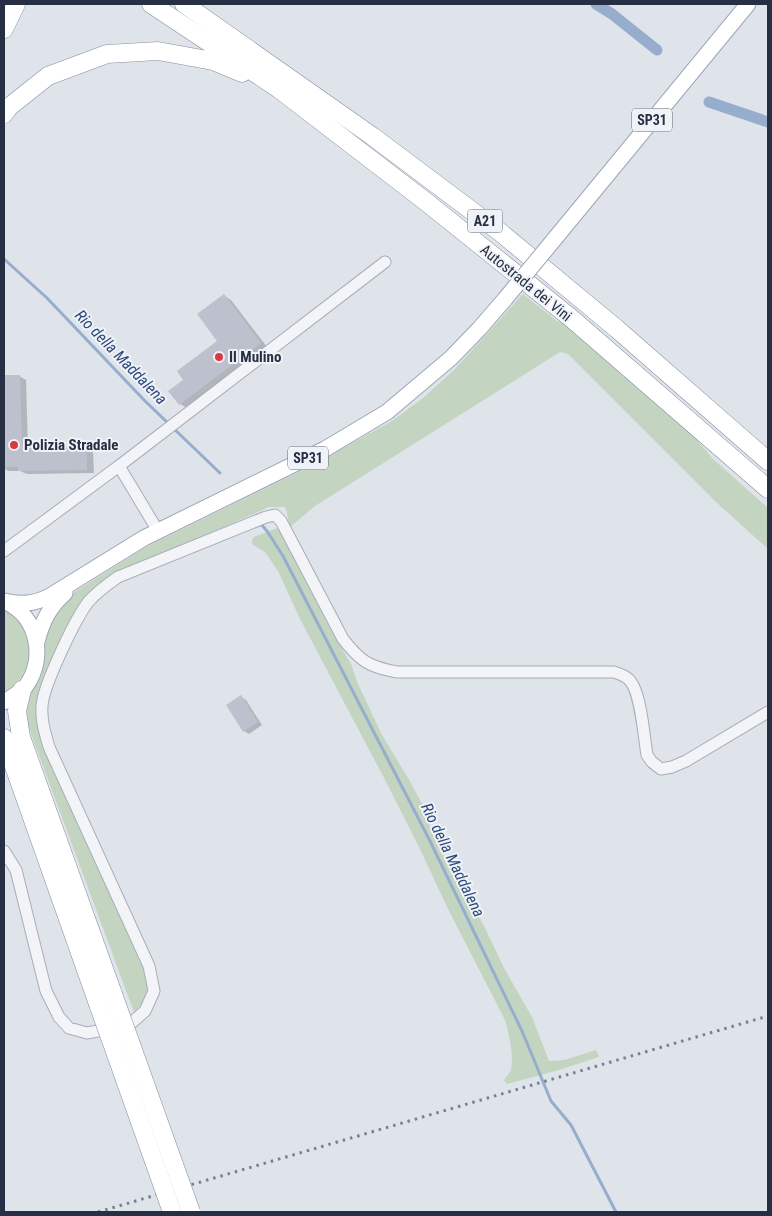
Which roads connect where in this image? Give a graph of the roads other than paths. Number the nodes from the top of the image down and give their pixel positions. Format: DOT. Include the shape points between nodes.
graph roads {
  1 [pos="16,4"];
  2 [pos="151,4"];
  3 [pos="184,4"];
  4 [pos="748,4"];
  5 [pos="4,29"];
  6 [pos="279,89"];
  7 [pos="4,114"];
  8 [pos="385,262"];
  9 [pos="768,461"];
  10 [pos="118,466"];
  11 [pos="768,489"];
  12 [pos="158,531"];
  13 [pos="4,551"];
  14 [pos="83,577"];
  15 [pos="4,601"];
  16 [pos="37,642"];
  17 [pos="22,690"];
  18 [pos="4,702"];
  19 [pos="768,712"];
  20 [pos="4,738"];
  21 [pos="4,851"];
  22 [pos="172,1212"];
  23 [pos="191,1212"];
  1 -- 5 [label="highway"];
  2 -- 6 [label="highway, Autostrada dei Vini / A21"];
  3 -- 9 [label="highway, Autostrada dei Vini / A21" via="364,130 500,232"];
  4 -- 12 [label="main road, SP31, bridge" via="505,299 450,358 387,412 325,450"];
  6 -- 7 [label="highway" via="213,61 158,51 107,54 48,76"];
  6 -- 11 [label="highway, Autostrada dei Vini / A21" via="571,318"];
  8 -- 10 [label="street"];
  10 -- 12 [label="street"];
  10 -- 13 [label="street"];
  12 -- 14 [label="main road, SP31"];
  14 -- 15 [label="main road, SP31" via="34,602"];
  14 -- 16 [label="main road, SP31" via="49,610"];
  15 -- 16 [label="main road, SP31" via="28,621"];
  16 -- 17 [label="main road, SP31" via="37,661"];
  17 -- 18 [label="main road, SP31"];
  17 -- 23 [label="highway, bridge" via="17,711 22,737"];
  19 -- 21 [label="street" via="686,761 661,769 647,755 636,690 624,675 614,672 397,672 377,668 352,652 343,639 275,515 118,577 104,587 89,601 74,627 46,688 42,724 49,747 149,966 154,991 145,1011 129,1025 87,1033 69,1028 59,1017 46,991 16,870"];
  20 -- 22 [label="highway, bridge"];
}
